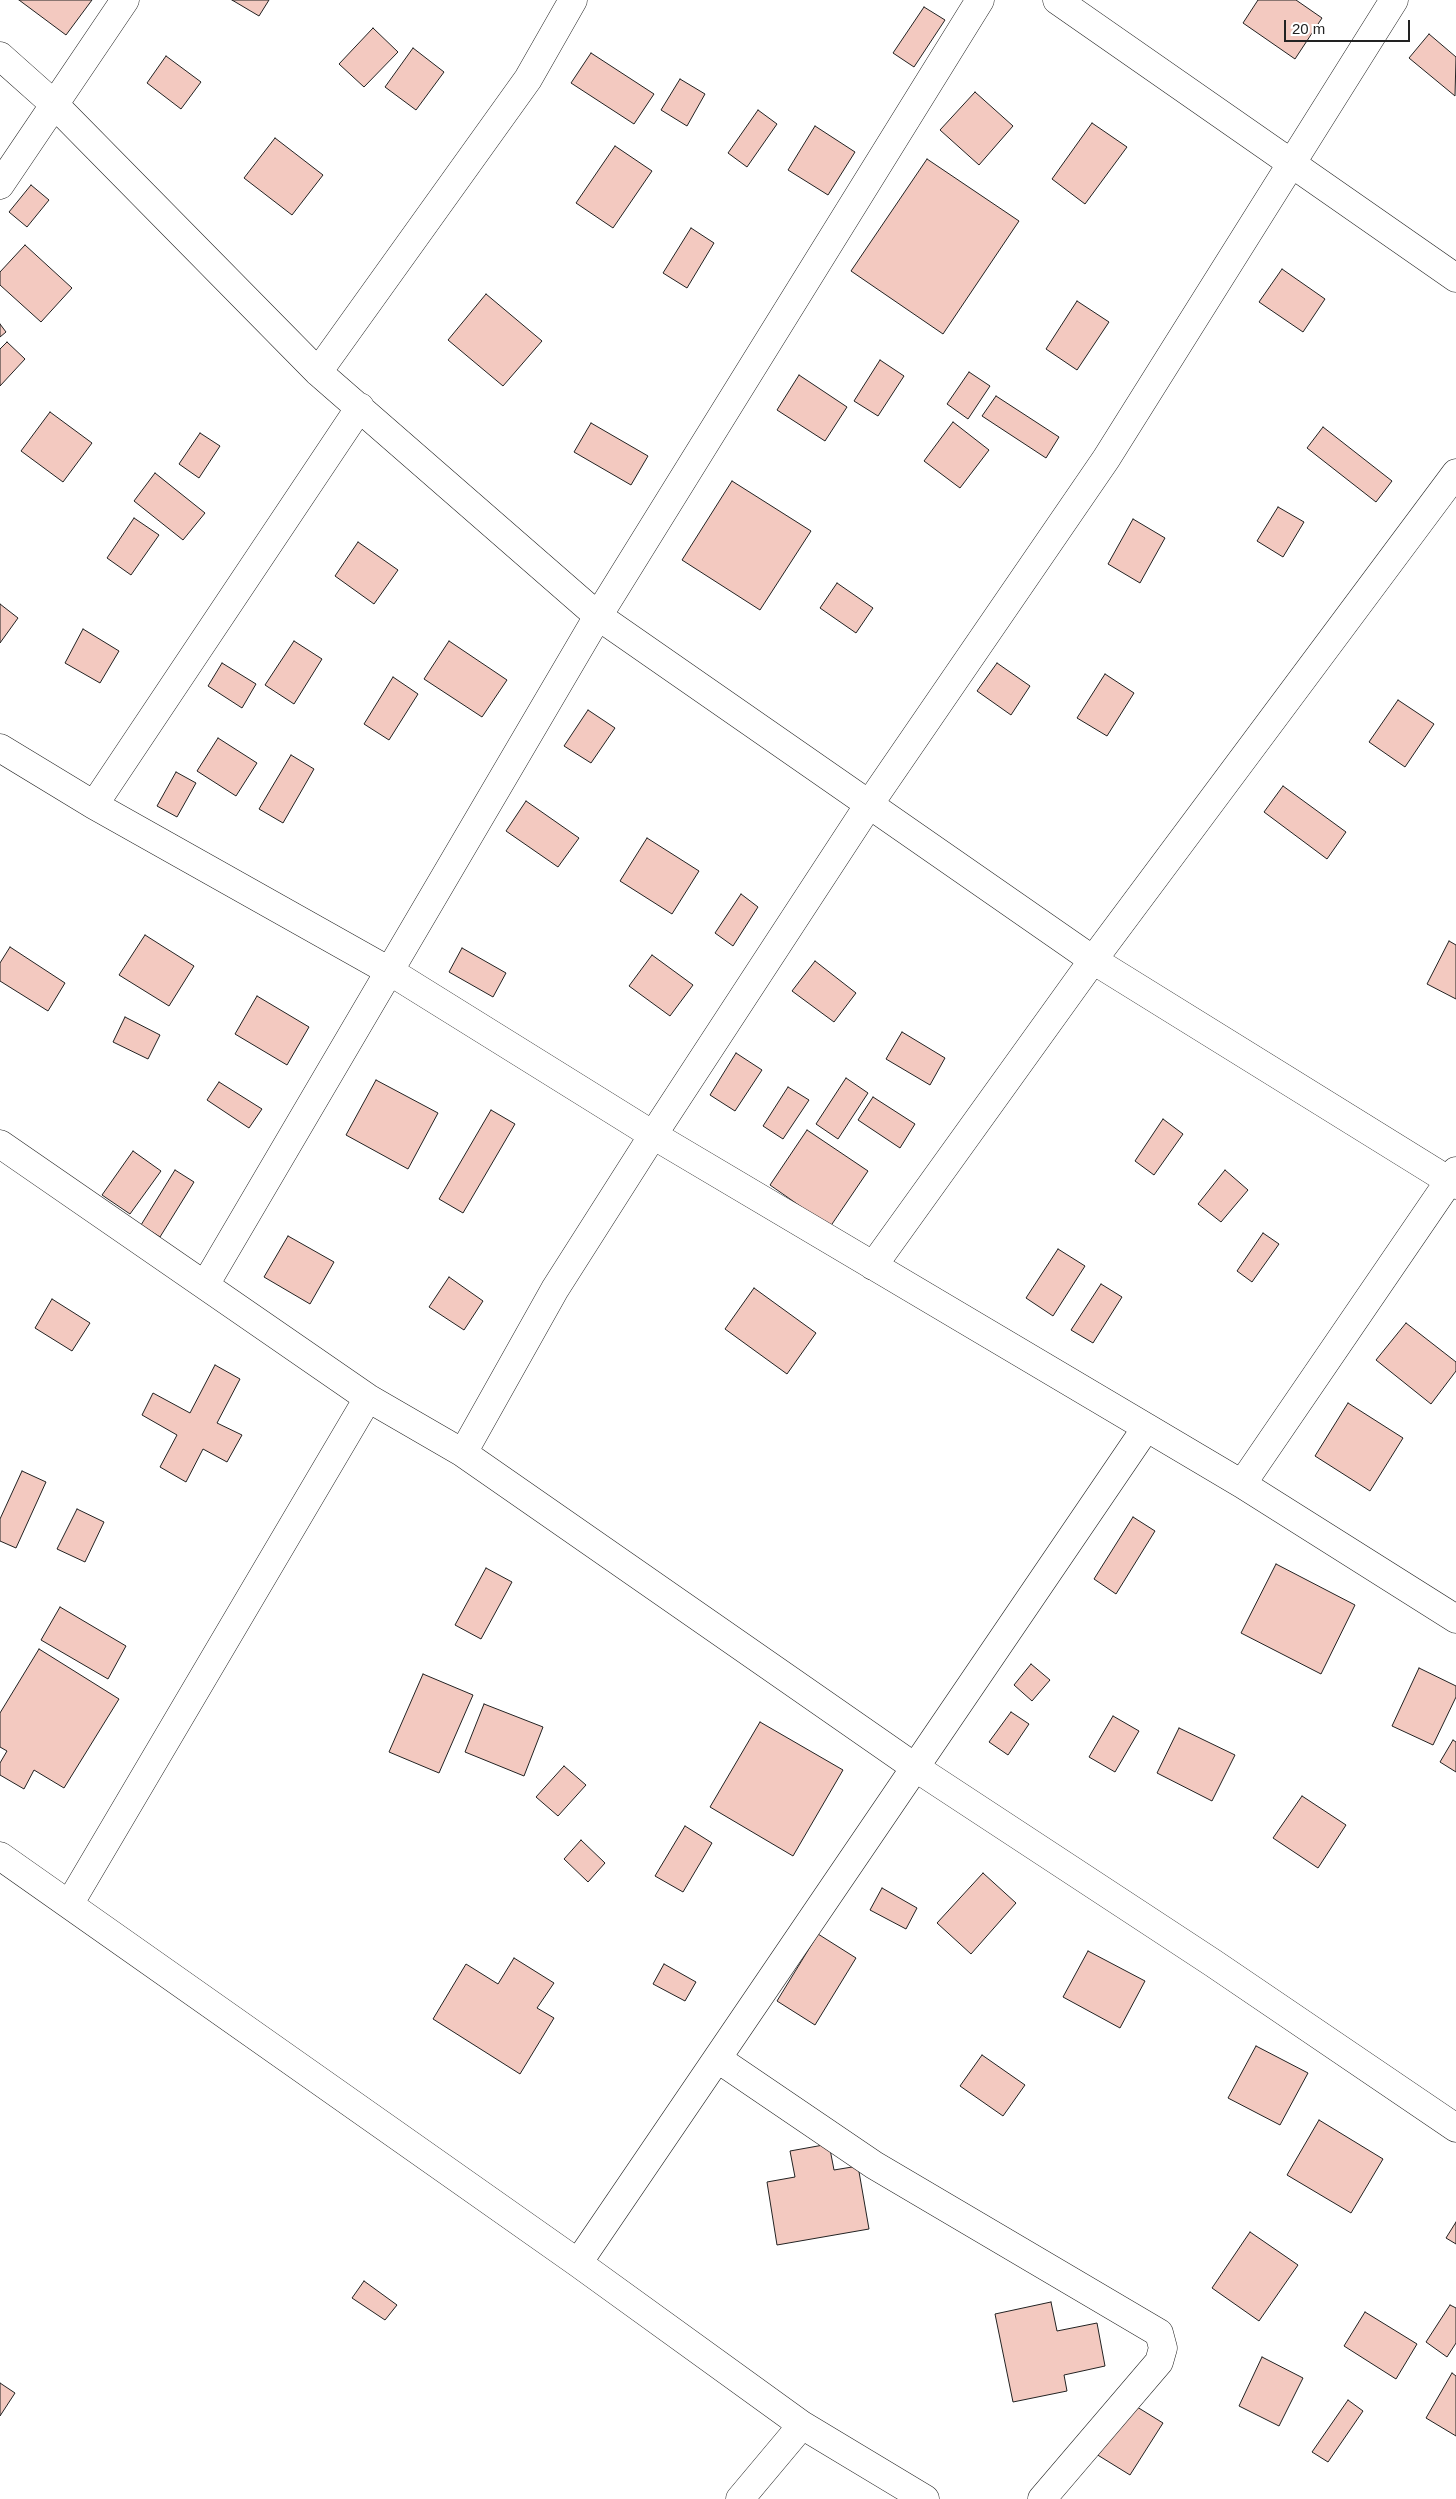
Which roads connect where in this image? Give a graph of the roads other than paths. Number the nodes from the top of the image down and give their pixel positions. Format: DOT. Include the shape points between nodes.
graph roads {
  1 [pos="126,0"];
  2 [pos="573,0"];
  3 [pos="980,0"];
  4 [pos="1057,0"];
  5 [pos="1394,0"];
  6 [pos="0,56"];
  7 [pos="55,105"];
  8 [pos="1292,164"];
  9 [pos="0,186"];
  10 [pos="1456,278"];
  11 [pos="318,372"];
  12 [pos="360,407"];
  13 [pos="1456,473"];
  14 [pos="598,616"];
  15 [pos="0,748"];
  16 [pos="94,805"];
  17 [pos="868,806"];
  18 [pos="1093,960"];
  19 [pos="391,972"];
  20 [pos="653,1135"];
  21 [pos="0,1144"];
  22 [pos="1454,1179"];
  23 [pos="873,1266"];
  24 [pos="205,1285"];
  25 [pos="368,1398"];
  26 [pos="1146,1428"];
  27 [pos="463,1453"];
  28 [pos="1242,1484"];
  29 [pos="1456,1619"];
  30 [pos="916,1768"];
  31 [pos="0,1856"];
  32 [pos="70,1903"];
  33 [pos="718,2059"];
  34 [pos="1456,2128"];
  35 [pos="578,2263"];
  36 [pos="802,2425"];
  37 [pos="740,2499"];
  38 [pos="924,2499"];
  39 [pos="1042,2499"];
  1 -- 7 [label="street"];
  2 -- 11 [label="street" via="528,79"];
  3 -- 14 [label="street"];
  4 -- 8 [label="street"];
  5 -- 8 [label="street"];
  6 -- 7 [label="street"];
  7 -- 9 [label="street"];
  7 -- 11 [label="street"];
  8 -- 10 [label="street"];
  8 -- 17 [label="street" via="1106,459"];
  11 -- 12 [label="street"];
  12 -- 14 [label="street"];
  12 -- 16 [label="street"];
  13 -- 18 [label="street"];
  14 -- 17 [label="street"];
  14 -- 19 [label="street"];
  15 -- 16 [label="street"];
  16 -- 19 [label="street"];
  17 -- 18 [label="street"];
  17 -- 20 [label="street"];
  18 -- 22 [label="street"];
  18 -- 23 [label="street"];
  19 -- 20 [label="street"];
  19 -- 24 [label="street"];
  20 -- 23 [label="street"];
  20 -- 27 [label="street" via="555,1289"];
  21 -- 24 [label="street"];
  22 -- 28 [label="street"];
  23 -- 26 [label="street"];
  24 -- 25 [label="street"];
  25 -- 27 [label="street"];
  25 -- 32 [label="street"];
  26 -- 28 [label="street"];
  26 -- 30 [label="street"];
  27 -- 30 [label="street"];
  28 -- 29 [label="street"];
  30 -- 33 [label="street"];
  30 -- 34 [label="street"];
  31 -- 32 [label="street"];
  32 -- 35 [label="street"];
  33 -- 35 [label="street"];
  33 -- 39 [label="street" via="874,2165 1159,2333 1163,2348 1159,2362"];
  35 -- 36 [label="street"];
  36 -- 37 [label="street"];
  36 -- 38 [label="street"];
}
